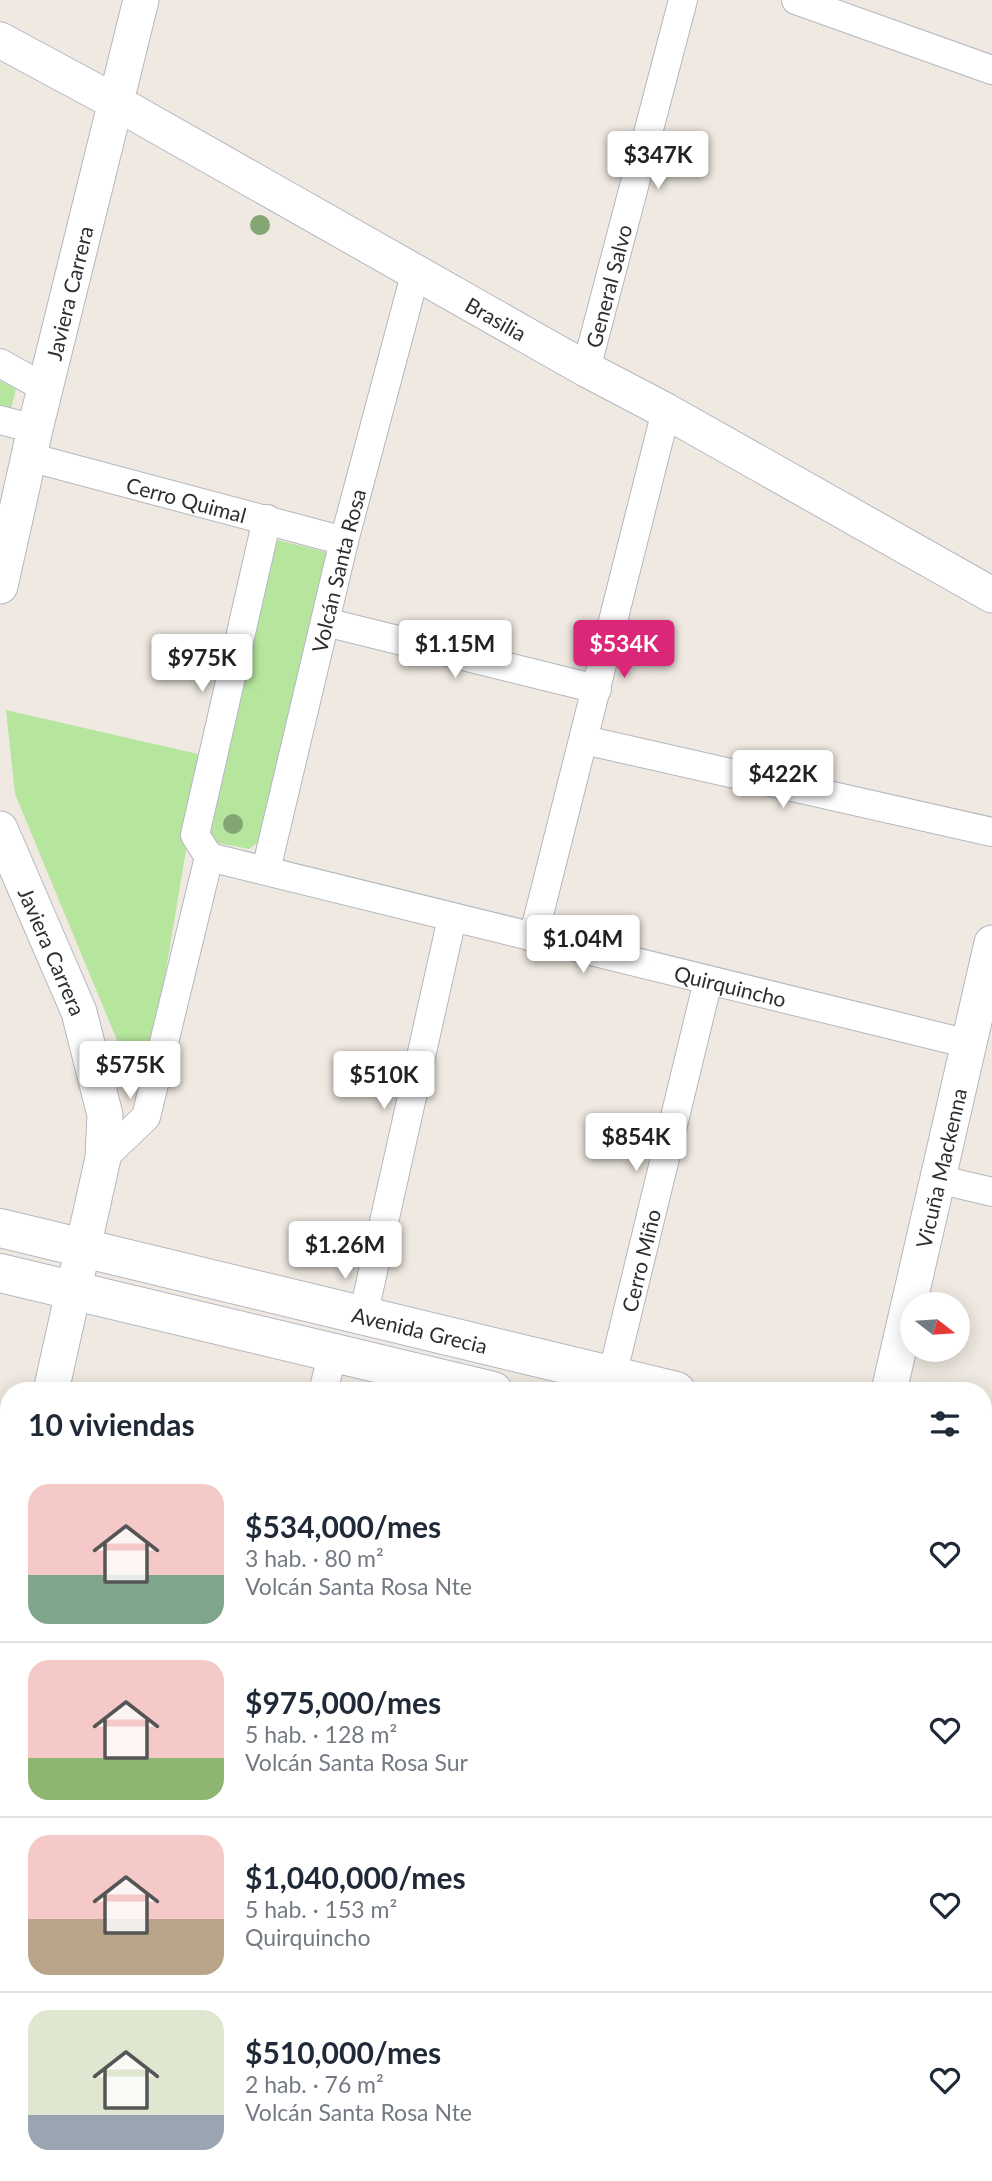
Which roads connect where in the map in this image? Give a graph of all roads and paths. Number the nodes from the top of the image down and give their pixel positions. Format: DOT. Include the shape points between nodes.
graph roads {
  1 [pos="141,0"];
  2 [pos="683,0"];
  3 [pos="796,0"];
  4 [pos="0,40"];
  5 [pos="992,70"];
  6 [pos="117,103"];
  7 [pos="416,271"];
  8 [pos="0,363"];
  9 [pos="586,369"];
  10 [pos="46,388"];
  11 [pos="666,411"];
  12 [pos="0,420"];
  13 [pos="32,443"];
  14 [pos="267,519"];
  15 [pos="344,541"];
  16 [pos="0,586"];
  17 [pos="992,596"];
  18 [pos="325,622"];
  19 [pos="597,690"];
  20 [pos="584,740"];
  21 [pos="0,829"];
  22 [pos="992,832"];
  23 [pos="209,857"];
  24 [pos="266,870"];
  25 [pos="453,918"];
  26 [pos="534,938"];
  27 [pos="992,943"];
  28 [pos="988,978"];
  29 [pos="708,981"];
  30 [pos="969,1044"];
  31 [pos="103,1158"];
  32 [pos="937,1179"];
  33 [pos="992,1192"];
  34 [pos="0,1228"];
  35 [pos="82,1248"];
  36 [pos="0,1273"];
  37 [pos="73,1290"];
  38 [pos="362,1316"];
  39 [pos="333,1353"];
  40 [pos="612,1376"];
  41 [pos="53,1382"];
  42 [pos="325,1382"];
  43 [pos="455,1382"];
  44 [pos="638,1382"];
  45 [pos="891,1382"];
  1 -- 6 [label="street, Javiera Carrera"];
  2 -- 9 [label="street, General Salvo"];
  3 -- 5 [label="street"];
  4 -- 6 [label="street, Brasilia"];
  6 -- 7 [label="street, Brasilia"];
  6 -- 10 [label="street, Javiera Carrera"];
  7 -- 9 [label="street, Brasilia"];
  7 -- 15 [label="street, Volcán Santa Rosa"];
  8 -- 10 [label="street"];
  9 -- 11 [label="street, Brasilia"];
  10 -- 13 [label="street, Javiera Carrera"];
  11 -- 17 [label="street, Brasilia"];
  11 -- 19 [label="street"];
  12 -- 13 [label="street, Cerro Quimal"];
  13 -- 14 [label="street, Cerro Quimal"];
  13 -- 16 [label="street, Javiera Carrera"];
  14 -- 15 [label="street, Cerro Quimal"];
  14 -- 23 [label="street" via="195,835"];
  15 -- 18 [label="street, Volcán Santa Rosa"];
  18 -- 19 [label="street"];
  18 -- 24 [label="street, Volcán Santa Rosa"];
  19 -- 20 [label="street"];
  20 -- 22 [label="street"];
  20 -- 26 [label="street"];
  21 -- 31 [label="street, Javiera Carrera" via="79,1012 105,1115"];
  23 -- 24 [label="street, Quirquincho"];
  23 -- 31 [label="street" via="146,1117"];
  24 -- 25 [label="street, Quirquincho"];
  25 -- 26 [label="street, Quirquincho"];
  25 -- 38 [label="street"];
  26 -- 29 [label="street, Quirquincho"];
  27 -- 28 [label="street, Vicuña Mackenna"];
  28 -- 30 [label="street, Vicuña Mackenna"];
  29 -- 30 [label="street, Quirquincho"];
  29 -- 40 [label="street, Cerro Miño"];
  30 -- 32 [label="street, Vicuña Mackenna"];
  31 -- 35 [label="street, Javiera Carrera"];
  32 -- 33 [label="street"];
  32 -- 45 [label="street, Vicuña Mackenna"];
  34 -- 35 [label="main road, Avenida Grecia"];
  35 -- 37 [label="street, Javiera Carrera"];
  35 -- 38 [label="main road, Avenida Grecia"];
  36 -- 37 [label="main road, Avenida Grecia"];
  37 -- 39 [label="main road, Avenida Grecia"];
  37 -- 41 [label="street, Javiera Carrera"];
  38 -- 40 [label="main road, Avenida Grecia"];
  39 -- 42 [label="street"];
  39 -- 43 [label="main road, Avenida Grecia"];
  40 -- 44 [label="main road, Avenida Grecia"];
}
